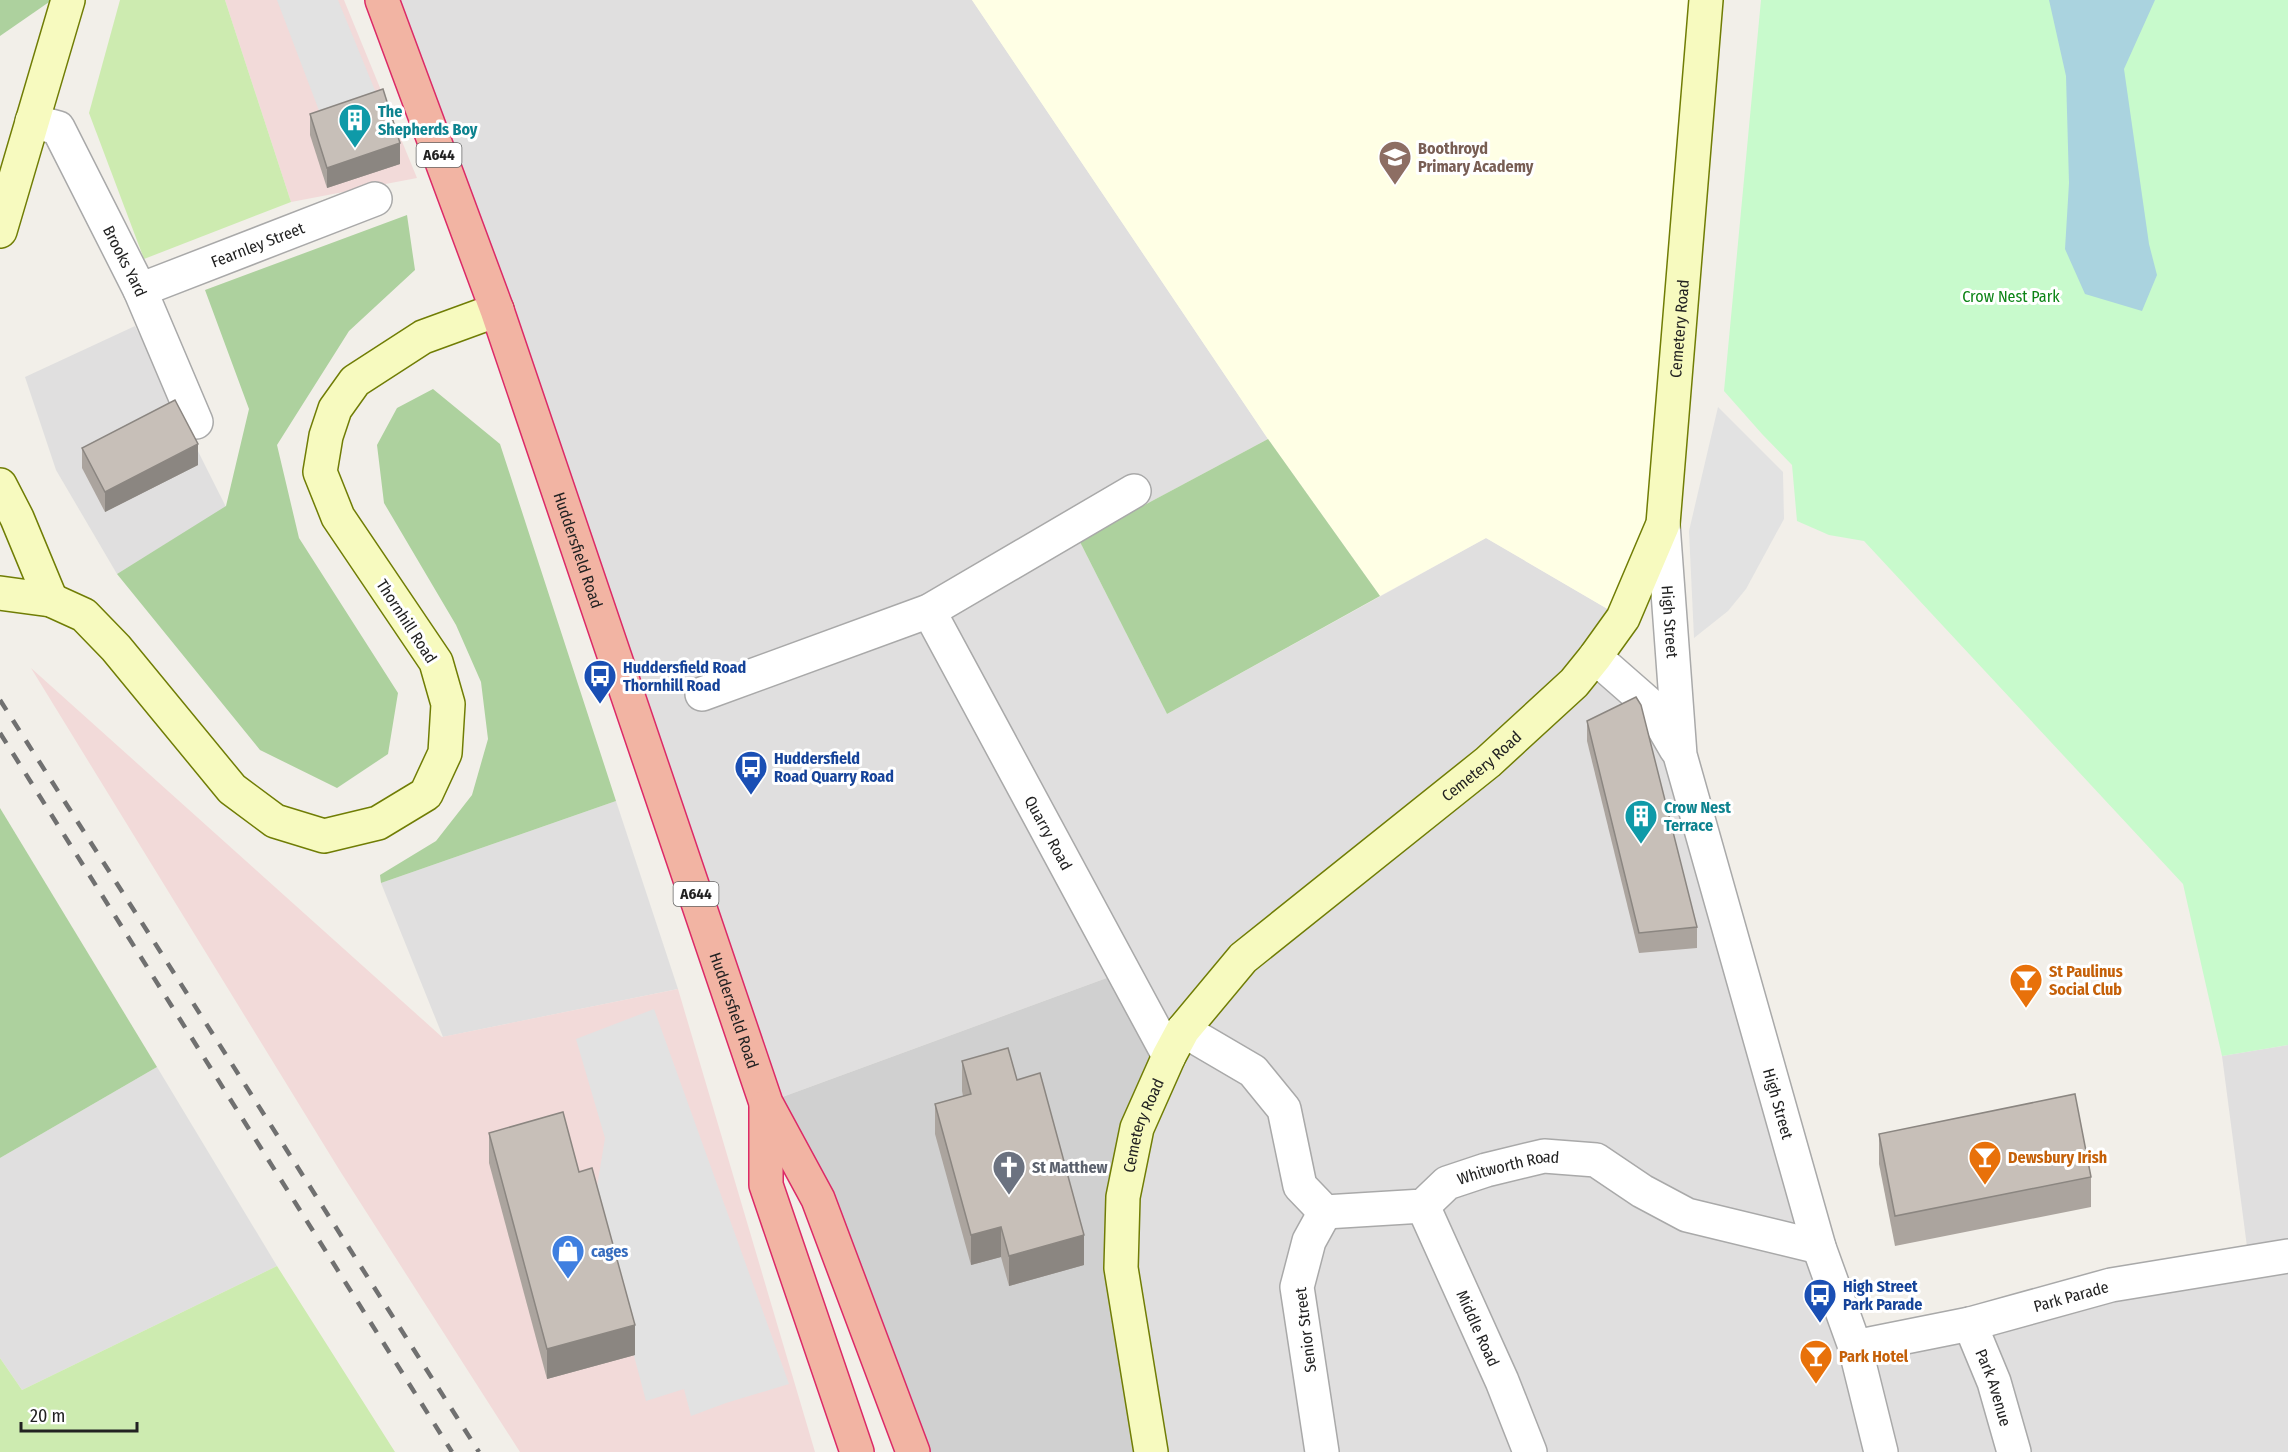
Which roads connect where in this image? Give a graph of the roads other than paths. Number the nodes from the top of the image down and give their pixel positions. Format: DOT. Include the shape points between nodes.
graph roads {
  1 [pos="68,0"];
  2 [pos="382,0"];
  3 [pos="1706,0"];
  4 [pos="32,121"];
  5 [pos="375,199"];
  6 [pos="0,231"];
  7 [pos="140,290"];
  8 [pos="497,310"];
  9 [pos="196,422"];
  10 [pos="0,485"];
  11 [pos="1134,491"];
  12 [pos="1663,524"];
  13 [pos="0,593"];
  14 [pos="51,600"];
  15 [pos="928,611"];
  16 [pos="1595,657"];
  17 [pos="702,694"];
  18 [pos="1680,755"];
  19 [pos="1176,1043"];
  20 [pos="766,1103"];
  21 [pos="1423,1206"];
  22 [pos="1325,1212"];
  23 [pos="1819,1247"];
  24 [pos="2288,1256"];
  25 [pos="1970,1324"];
  26 [pos="1855,1347"];
  27 [pos="857,1452"];
  28 [pos="913,1452"];
  29 [pos="1151,1452"];
  30 [pos="1322,1452"];
  31 [pos="1530,1452"];
  32 [pos="1881,1452"];
  33 [pos="2014,1452"];
  1 -- 4 [label="main road"];
  2 -- 8 [label="highway, Huddersfield Road / A644"];
  3 -- 12 [label="main road, Cemetery Road"];
  4 -- 6 [label="main road"];
  4 -- 7 [label="street, Brooks Yard" via="58,128"];
  5 -- 7 [label="street, Fearnley Street"];
  7 -- 9 [label="street, Brooks Yard"];
  8 -- 14 [label="main road, Thornhill Road" via="423,337 356,381 335,409 320,472 338,517 436,662 448,704 445,753 426,794 378,824 324,836 275,821 232,789 84,615"];
  8 -- 20 [label="highway, Huddersfield Road / A644"];
  10 -- 14 [label="main road"];
  11 -- 15 [label="street"];
  12 -- 16 [label="main road, Cemetery Road" via="1623,618"];
  12 -- 18 [label="street, High Street"];
  13 -- 14 [label="main road, Thornhill Road"];
  15 -- 17 [label="street"];
  15 -- 19 [label="street, Quarry Road"];
  16 -- 18 [label="street, High Street" via="1651,706"];
  16 -- 19 [label="main road, Cemetery Road" via="1574,683 1488,762 1243,958"];
  18 -- 23 [label="street, High Street"];
  19 -- 22 [label="street" via="1253,1071 1284,1109 1300,1186"];
  19 -- 29 [label="main road, Cemetery Road" via="1137,1128 1123,1197 1121,1268"];
  20 -- 27 [label="highway, Huddersfield Road / A644" via="766,1185"];
  20 -- 28 [label="highway, Huddersfield Road / A644" via="818,1199"];
  21 -- 22 [label="street"];
  21 -- 23 [label="street, Whitworth Road" via="1447,1184 1486,1170 1544,1156 1596,1160 1687,1215"];
  21 -- 31 [label="street, Middle Road"];
  22 -- 30 [label="street, Senior Street" via="1309,1241 1297,1287"];
  23 -- 26 [label="street, High Street"];
  24 -- 25 [label="street, Park Parade" via="2111,1285"];
  25 -- 26 [label="street, Park Parade"];
  25 -- 33 [label="street, Park Avenue" via="1994,1382"];
  26 -- 32 [label="street, High Street"];
}
